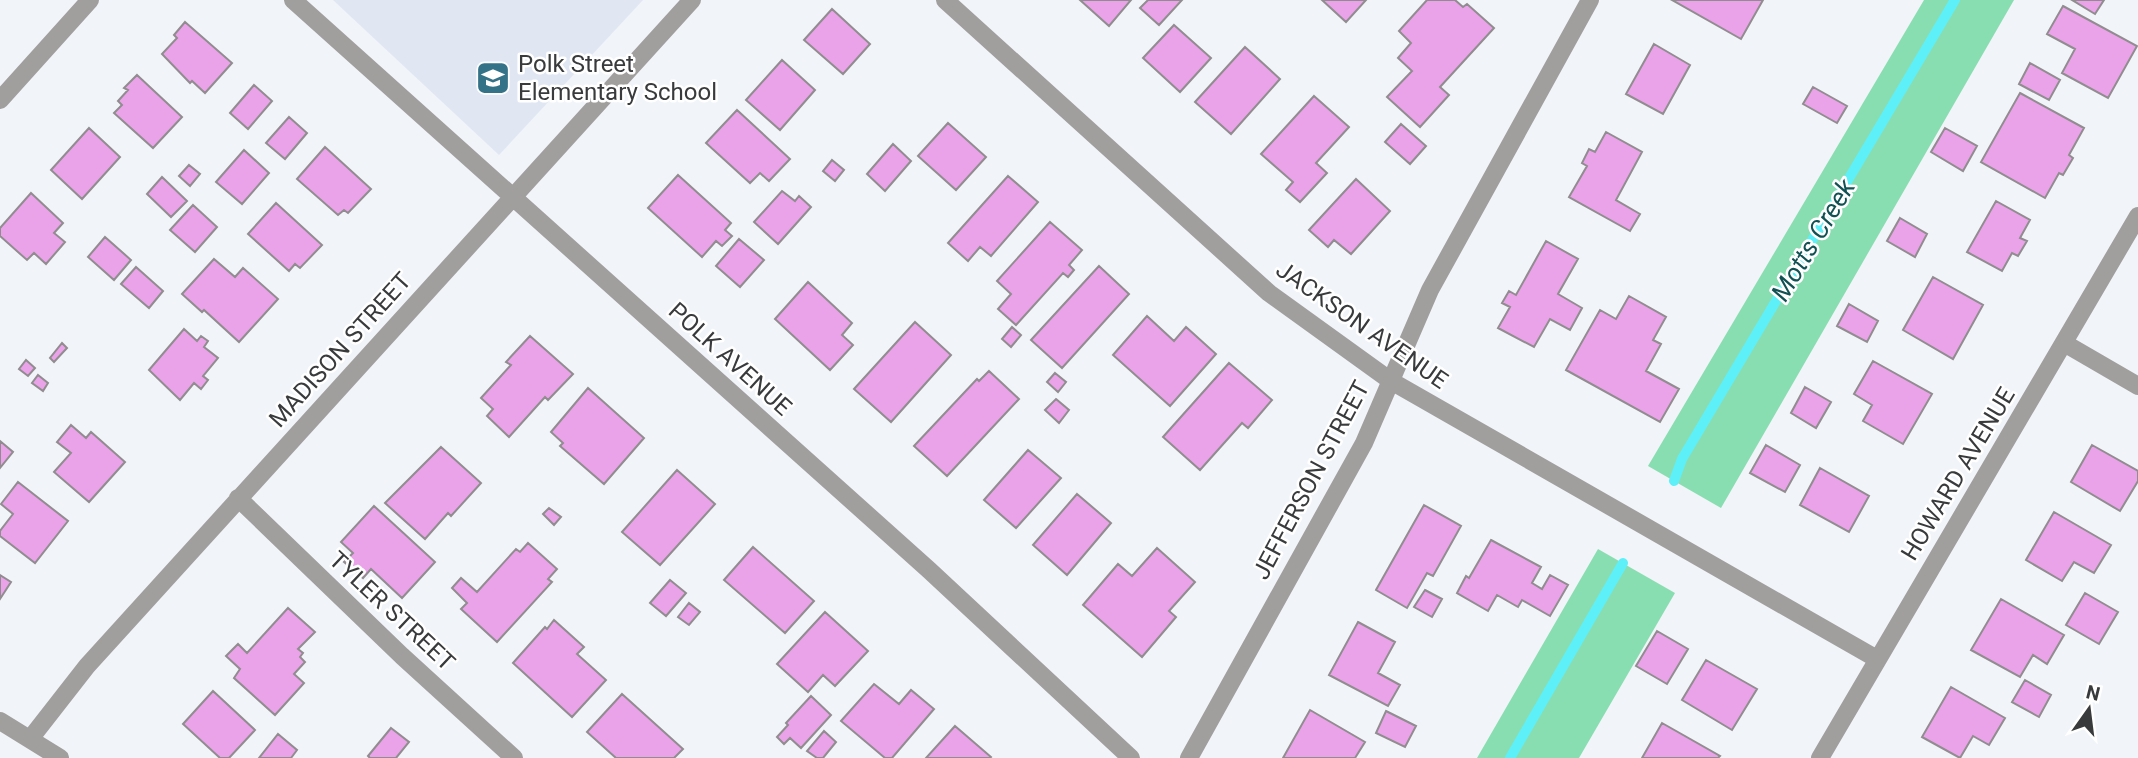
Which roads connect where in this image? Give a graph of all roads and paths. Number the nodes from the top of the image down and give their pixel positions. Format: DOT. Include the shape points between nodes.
graph roads {
  1 [pos="90,0"];
  2 [pos="293,0"];
  3 [pos="692,0"];
  4 [pos="945,0"];
  5 [pos="1590,0"];
  6 [pos="0,100"];
  7 [pos="513,197"];
  8 [pos="2138,216"];
  9 [pos="2064,343"];
  10 [pos="1391,381"];
  11 [pos="2138,386"];
  12 [pos="238,498"];
  13 [pos="1877,659"];
  14 [pos="0,721"];
  15 [pos="30,739"];
  16 [pos="60,758"];
  17 [pos="514,758"];
  18 [pos="1131,758"];
  19 [pos="1189,758"];
  20 [pos="1820,758"];
  1 -- 6 [label="street"];
  2 -- 7 [label="street, POLK AVENUE"];
  3 -- 7 [label="street, MADISON STREET"];
  4 -- 10 [label="street, JACKSON AVENUE" via="1269,293"];
  5 -- 10 [label="street, JEFFERSON STREET" via="1430,290"];
  7 -- 12 [label="street, MADISON STREET"];
  7 -- 18 [label="street, POLK AVENUE"];
  8 -- 9 [label="street, HOWARD AVENUE"];
  9 -- 11 [label="street"];
  9 -- 13 [label="street, HOWARD AVENUE"];
  10 -- 13 [label="street, JACKSON AVENUE"];
  10 -- 19 [label="street, JEFFERSON STREET" via="1364,443"];
  12 -- 15 [label="street, MADISON STREET" via="87,666"];
  12 -- 17 [label="street, TYLER STREET"];
  13 -- 20 [label="street, HOWARD AVENUE"];
  14 -- 15 [label="street"];
  15 -- 16 [label="street"];
}
